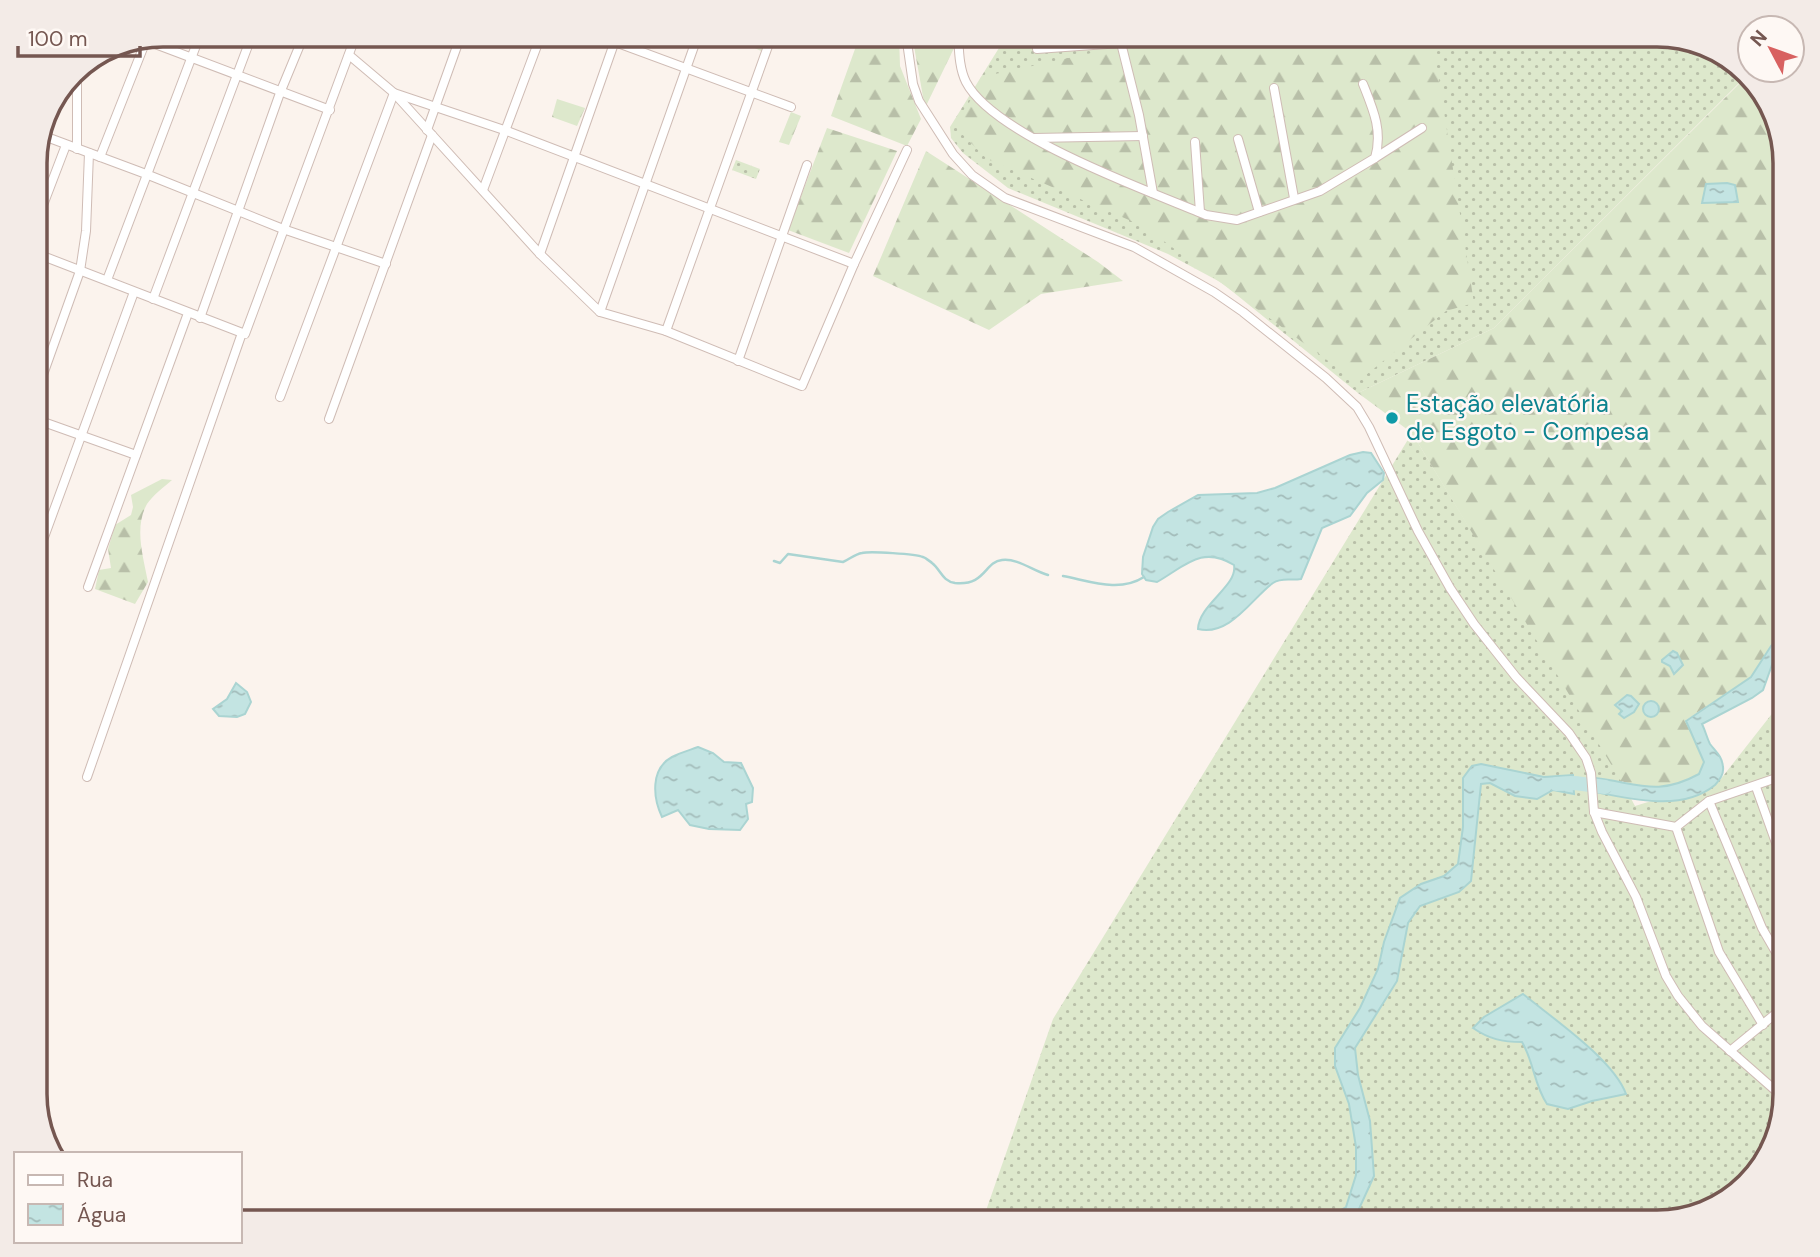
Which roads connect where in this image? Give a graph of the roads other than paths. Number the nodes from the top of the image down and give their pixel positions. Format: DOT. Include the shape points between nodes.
graph roads {
  1 [pos="162,47"];
  2 [pos="196,47"];
  3 [pos="248,47"];
  4 [pos="299,47"];
  5 [pos="352,47"];
  6 [pos="457,47"];
  7 [pos="537,47"];
  8 [pos="613,47"];
  9 [pos="636,47"];
  10 [pos="693,47"];
  11 [pos="768,47"];
  12 [pos="908,47"];
  13 [pos="959,47"];
  14 [pos="1054,47"];
  15 [pos="1122,47"];
  16 [pos="142,49"];
  17 [pos="1037,49"];
  18 [pos="349,55"];
  19 [pos="191,59"];
  20 [pos="685,69"];
  21 [pos="237,77"];
  22 [pos="1363,84"];
  23 [pos="76,87"];
  24 [pos="1274,88"];
  25 [pos="752,92"];
  26 [pos="280,93"];
  27 [pos="394,93"];
  28 [pos="436,106"];
  29 [pos="791,107"];
  30 [pos="330,110"];
  31 [pos="1422,128"];
  32 [pos="507,131"];
  33 [pos="430,132"];
  34 [pos="1143,136"];
  35 [pos="50,138"];
  36 [pos="1029,138"];
  37 [pos="1238,139"];
  38 [pos="1195,142"];
  39 [pos="66,145"];
  40 [pos="77,149"];
  41 [pos="907,150"];
  42 [pos="89,153"];
  43 [pos="575,156"];
  44 [pos="100,157"];
  45 [pos="1375,158"];
  46 [pos="807,165"];
  47 [pos="146,174"];
  48 [pos="643,183"];
  49 [pos="483,190"];
  50 [pos="1153,193"];
  51 [pos="192,194"];
  52 [pos="47,195"];
  53 [pos="1294,198"];
  54 [pos="709,208"];
  55 [pos="240,212"];
  56 [pos="1200,212"];
  57 [pos="1259,212"];
  58 [pos="283,229"];
  59 [pos="781,235"];
  60 [pos="338,248"];
  61 [pos="540,254"];
  62 [pos="47,258"];
  63 [pos="386,264"];
  64 [pos="854,264"];
  65 [pos="80,271"];
  66 [pos="107,280"];
  67 [pos="134,292"];
  68 [pos="153,299"];
  69 [pos="600,312"];
  70 [pos="188,313"];
  71 [pos="200,318"];
  72 [pos="666,331"];
  73 [pos="244,333"];
  74 [pos="738,361"];
  75 [pos="47,363"];
  76 [pos="280,397"];
  77 [pos="329,419"];
  78 [pos="47,423"];
  79 [pos="81,435"];
  80 [pos="136,455"];
  81 [pos="47,529"];
  82 [pos="88,587"];
  83 [pos="87,777"];
  84 [pos="1773,780"];
  85 [pos="1756,787"];
  86 [pos="1709,802"];
  87 [pos="1594,812"];
  88 [pos="1676,827"];
  89 [pos="1773,834"];
  90 [pos="1773,947"];
  91 [pos="1773,1017"];
  92 [pos="1763,1026"];
  93 [pos="1730,1051"];
  94 [pos="1773,1087"];
  1 -- 19 [label="street"];
  2 -- 19 [label="street"];
  3 -- 21 [label="street"];
  4 -- 26 [label="street"];
  5 -- 18 [label="street"];
  6 -- 28 [label="street"];
  7 -- 32 [label="street"];
  8 -- 43 [label="street"];
  9 -- 20 [label="street"];
  10 -- 20 [label="street"];
  11 -- 25 [label="street"];
  12 -- 87 [label="street" via="919,100 972,175 1004,198 1093,229 1170,265 1243,312 1347,397 1368,427 1450,588 1516,677 1580,748 1589,765"];
  13 -- 36 [label="street" via="966,82 984,104"];
  14 -- 17 [label="street"];
  15 -- 34 [label="street"];
  16 -- 44 [label="street"];
  18 -- 27 [label="street"];
  18 -- 30 [label="street"];
  19 -- 21 [label="street"];
  19 -- 47 [label="street"];
  20 -- 25 [label="street"];
  20 -- 48 [label="street"];
  21 -- 26 [label="street"];
  21 -- 51 [label="street"];
  22 -- 45 [label="street" via="1378,128"];
  23 -- 40 [label="street"];
  24 -- 53 [label="street"];
  25 -- 29 [label="street"];
  25 -- 54 [label="street"];
  26 -- 30 [label="street"];
  26 -- 55 [label="street"];
  27 -- 28 [label="street"];
  27 -- 33 [label="street"];
  27 -- 60 [label="street"];
  28 -- 32 [label="street"];
  28 -- 33 [label="street"];
  30 -- 58 [label="street"];
  31 -- 45 [label="street"];
  32 -- 43 [label="street"];
  32 -- 49 [label="street"];
  33 -- 49 [label="street"];
  33 -- 63 [label="street"];
  34 -- 36 [label="street"];
  34 -- 50 [label="street"];
  35 -- 39 [label="street"];
  36 -- 50 [label="street"];
  37 -- 57 [label="street"];
  38 -- 56 [label="street"];
  39 -- 40 [label="street"];
  39 -- 52 [label="street"];
  40 -- 42 [label="street"];
  41 -- 64 [label="street"];
  42 -- 44 [label="street"];
  42 -- 65 [label="street"];
  43 -- 48 [label="street"];
  43 -- 61 [label="street"];
  44 -- 47 [label="street"];
  45 -- 53 [label="street" via="1320,191"];
  46 -- 59 [label="street"];
  47 -- 51 [label="street"];
  47 -- 66 [label="street"];
  48 -- 54 [label="street"];
  48 -- 69 [label="street"];
  49 -- 61 [label="street"];
  50 -- 56 [label="street"];
  51 -- 55 [label="street"];
  51 -- 68 [label="street"];
  53 -- 57 [label="street"];
  54 -- 59 [label="street"];
  54 -- 72 [label="street"];
  55 -- 58 [label="street"];
  55 -- 71 [label="street"];
  56 -- 57 [label="street" via="1237,220"];
  58 -- 60 [label="street"];
  58 -- 73 [label="street"];
  59 -- 64 [label="street"];
  59 -- 74 [label="street"];
  60 -- 63 [label="street"];
  60 -- 76 [label="street"];
  61 -- 69 [label="street"];
  62 -- 65 [label="street"];
  63 -- 77 [label="street"];
  64 -- 74 [label="street" via="802,386"];
  65 -- 66 [label="street"];
  65 -- 75 [label="street"];
  66 -- 67 [label="street"];
  67 -- 68 [label="street"];
  67 -- 79 [label="street"];
  68 -- 70 [label="street"];
  69 -- 72 [label="street"];
  70 -- 71 [label="street"];
  70 -- 80 [label="street"];
  71 -- 73 [label="street"];
  72 -- 74 [label="street"];
  73 -- 83 [label="street"];
  78 -- 79 [label="street"];
  79 -- 80 [label="street"];
  79 -- 81 [label="street"];
  80 -- 82 [label="street"];
  84 -- 85 [label="street"];
  85 -- 86 [label="street"];
  85 -- 89 [label="street"];
  86 -- 88 [label="street"];
  86 -- 90 [label="street"];
  87 -- 88 [label="street"];
  87 -- 93 [label="street" via="1636,897 1666,976 1702,1026"];
  88 -- 92 [label="street" via="1719,952"];
  91 -- 92 [label="street"];
  92 -- 93 [label="street"];
  93 -- 94 [label="street"];
}
